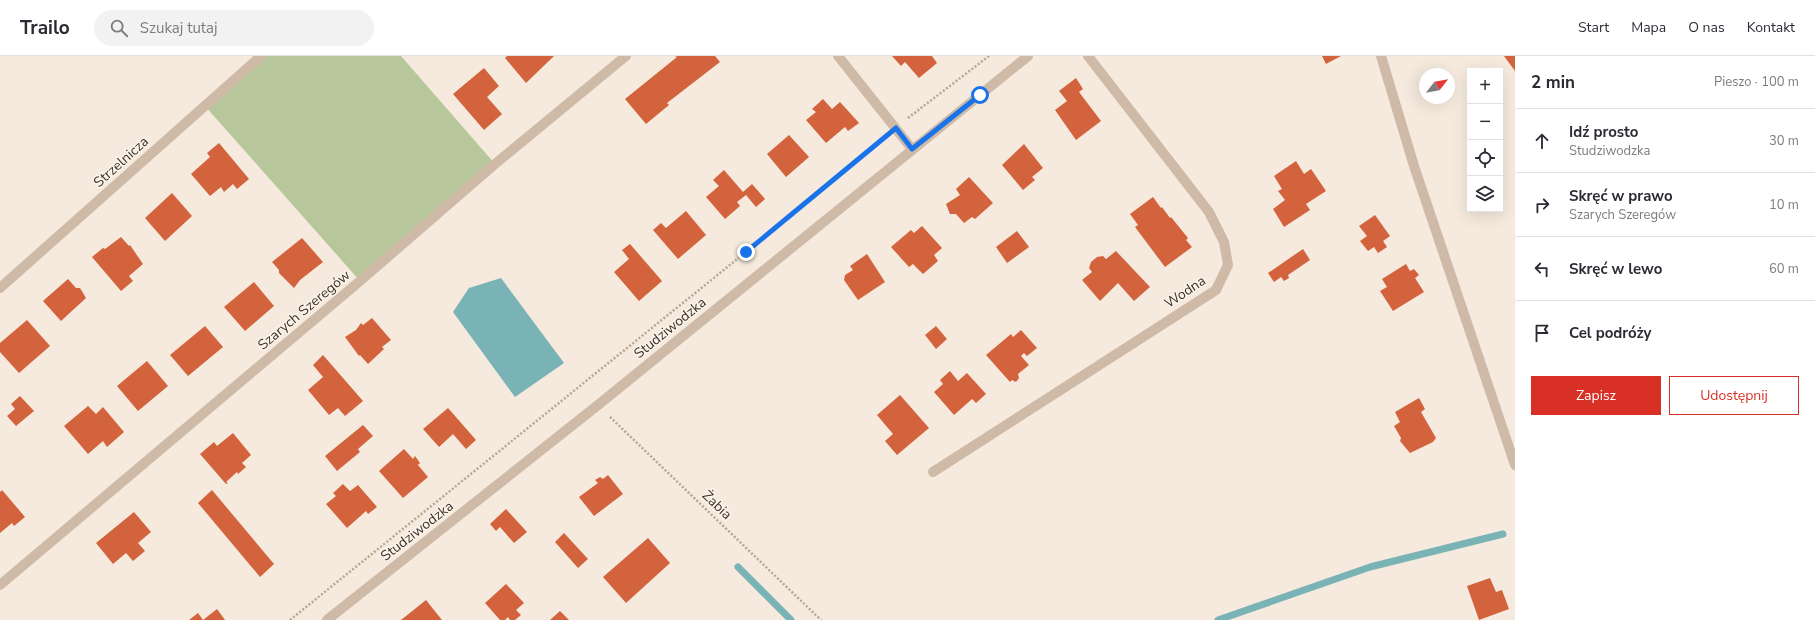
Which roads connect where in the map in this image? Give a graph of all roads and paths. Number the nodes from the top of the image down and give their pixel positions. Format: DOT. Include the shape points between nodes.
graph roads {
  1 [pos="261,56"];
  2 [pos="626,56"];
  3 [pos="838,56"];
  4 [pos="988,56"];
  5 [pos="1028,56"];
  6 [pos="1088,56"];
  7 [pos="1381,56"];
  8 [pos="896,128"];
  9 [pos="912,149"];
  10 [pos="0,288"];
  11 [pos="598,405"];
  12 [pos="1515,465"];
  13 [pos="933,472"];
  14 [pos="0,585"];
  15 [pos="290,620"];
  16 [pos="328,620"];
  17 [pos="821,620"];
  1 -- 10 [label="street, Strzelnicza"];
  2 -- 14 [label="street, Szarych Szeregów" via="501,159"];
  3 -- 8 [label="street"];
  4 -- 8 [label="path"];
  5 -- 9 [label="street, Studziwodzka"];
  6 -- 13 [label="street, Wodna" via="1209,212 1224,242 1228,265 1216,290"];
  7 -- 12 [label="street" via="1414,166"];
  8 -- 9 [label="street"];
  8 -- 15 [label="path"];
  9 -- 11 [label="street, Studziwodzka"];
  11 -- 16 [label="street, Studziwodzka"];
  11 -- 17 [label="path, Żabia"];
}
